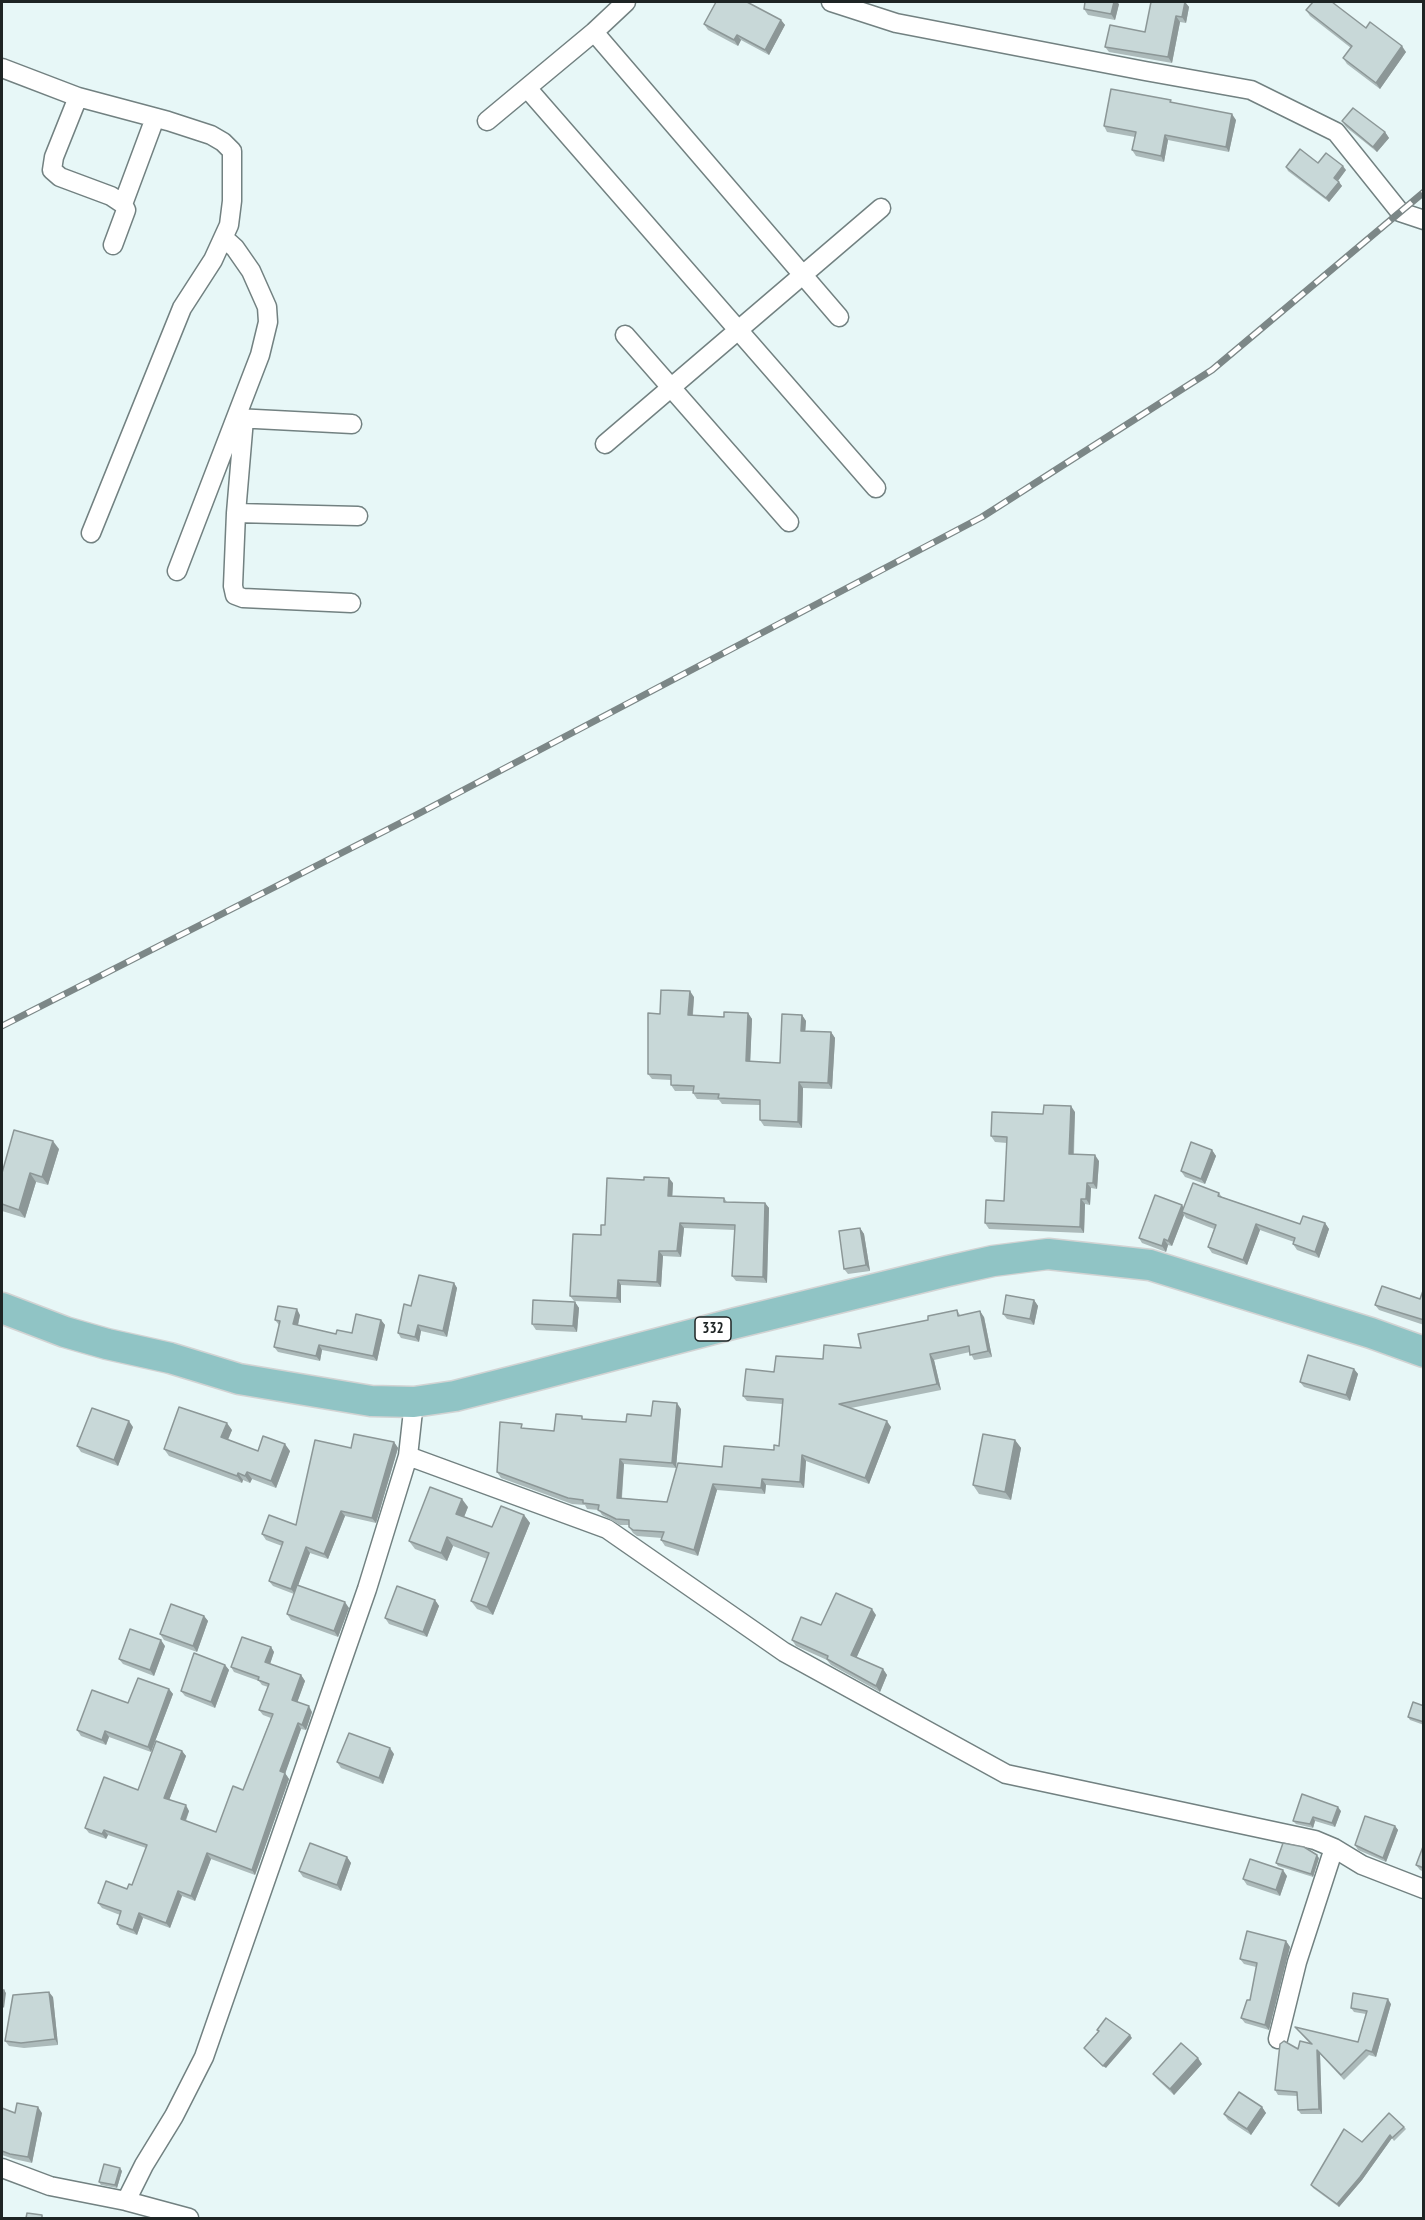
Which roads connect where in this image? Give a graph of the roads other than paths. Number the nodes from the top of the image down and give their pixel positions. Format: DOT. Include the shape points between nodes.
graph roads {
  1 [pos="626,2"];
  2 [pos="831,2"];
  3 [pos="594,32"];
  4 [pos="2,68"];
  5 [pos="527,88"];
  6 [pos="78,97"];
  7 [pos="155,118"];
  8 [pos="487,121"];
  9 [pos="123,204"];
  10 [pos="881,208"];
  11 [pos="1424,220"];
  12 [pos="224,238"];
  13 [pos="113,245"];
  14 [pos="802,276"];
  15 [pos="838,317"];
  16 [pos="738,332"];
  17 [pos="625,335"];
  18 [pos="670,389"];
  19 [pos="240,418"];
  20 [pos="352,424"];
  21 [pos="605,444"];
  22 [pos="876,488"];
  23 [pos="236,513"];
  24 [pos="358,516"];
  25 [pos="789,522"];
  26 [pos="92,533"];
  27 [pos="177,571"];
  28 [pos="351,603"];
  29 [pos="2,1308"];
  30 [pos="1424,1352"];
  31 [pos="414,1402"];
  32 [pos="408,1456"];
  33 [pos="1334,1848"];
  34 [pos="1424,1889"];
  35 [pos="1278,2039"];
  36 [pos="2,2168"];
  37 [pos="126,2201"];
  38 [pos="189,2218"];
  1 -- 3 [label="street"];
  2 -- 11 [label="street" via="896,23 1251,90 1336,132 1400,212"];
  3 -- 5 [label="street"];
  3 -- 14 [label="street"];
  4 -- 6 [label="street"];
  5 -- 8 [label="street"];
  5 -- 16 [label="street"];
  6 -- 7 [label="street"];
  6 -- 9 [label="street" via="52,170"];
  7 -- 9 [label="street"];
  7 -- 12 [label="street" via="211,135 232,151 232,201"];
  9 -- 13 [label="street" via="126,210"];
  10 -- 14 [label="street"];
  12 -- 19 [label="street" via="251,272 267,307 268,322 260,355"];
  12 -- 26 [label="street" via="182,308"];
  14 -- 15 [label="street"];
  14 -- 16 [label="street"];
  16 -- 18 [label="street"];
  16 -- 22 [label="street"];
  17 -- 18 [label="street"];
  18 -- 21 [label="street"];
  18 -- 25 [label="street"];
  19 -- 20 [label="street"];
  19 -- 23 [label="street"];
  19 -- 27 [label="street"];
  23 -- 24 [label="street"];
  23 -- 28 [label="street" via="235,595"];
  29 -- 31 [label="main road, 332" via="75,1335 239,1379 371,1401"];
  30 -- 31 [label="main road, 332" via="1150,1265 1048,1254 948,1271 455,1396"];
  31 -- 32 [label="street"];
  32 -- 33 [label="street" via="607,1529 784,1652 1006,1774 1315,1840"];
  32 -- 37 [label="street" via="367,1589 204,2057"];
  33 -- 34 [label="street" via="1362,1865"];
  33 -- 35 [label="street" via="1297,1962"];
  36 -- 37 [label="street" via="50,2186"];
  37 -- 38 [label="street"];
}
